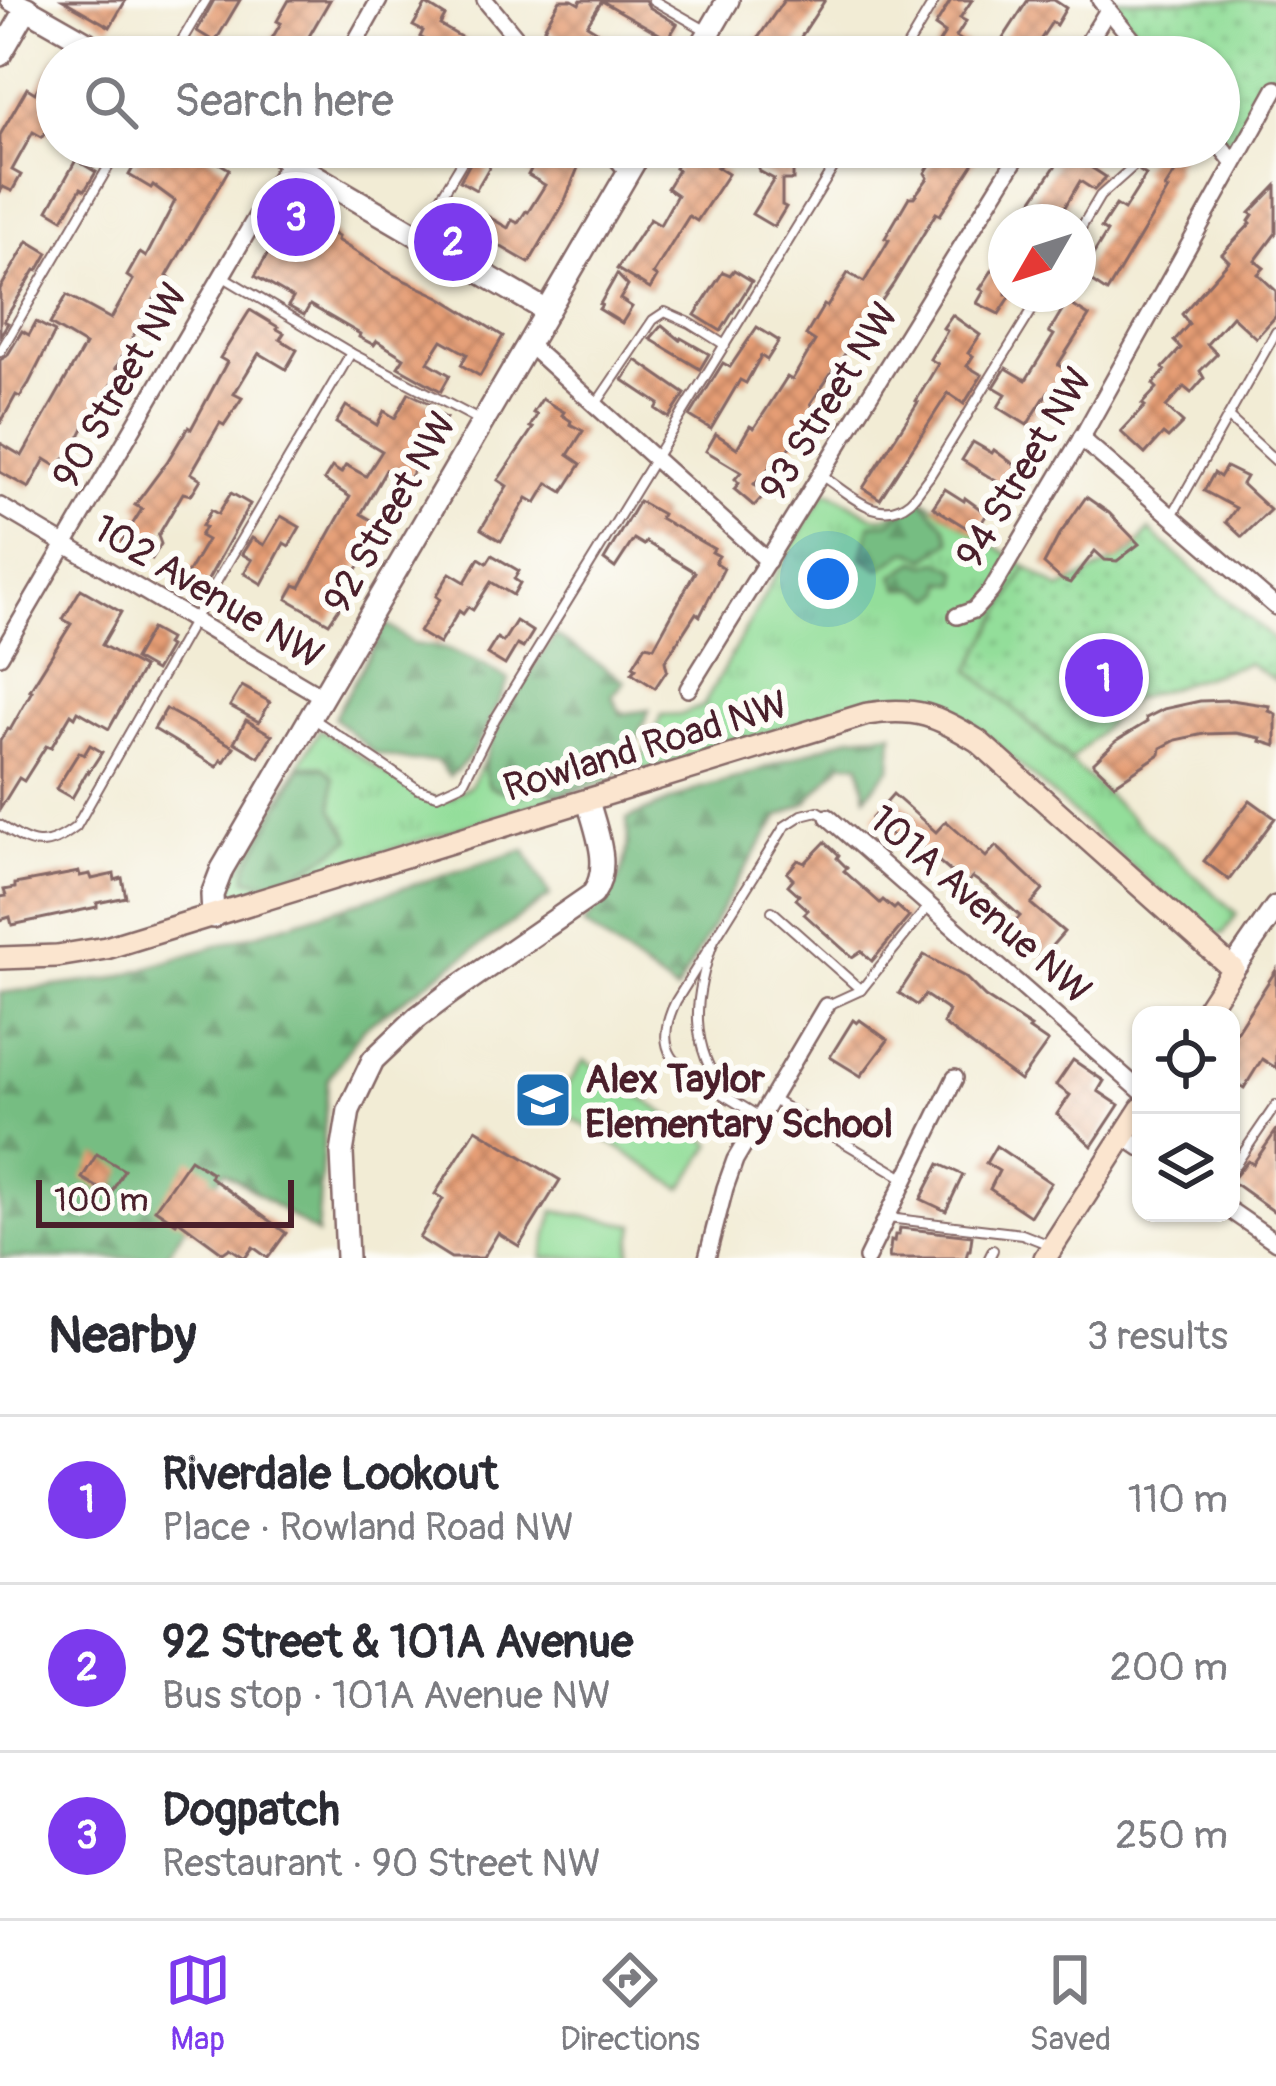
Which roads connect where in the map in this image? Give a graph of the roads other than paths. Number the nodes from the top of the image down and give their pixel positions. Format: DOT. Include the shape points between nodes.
graph roads {
  1 [pos="206,0"];
  2 [pos="379,0"];
  3 [pos="485,0"];
  4 [pos="653,0"];
  5 [pos="728,0"];
  6 [pos="935,0"];
  7 [pos="24,3"];
  8 [pos="1104,5"];
  9 [pos="501,7"];
  10 [pos="710,32"];
  11 [pos="78,36"];
  12 [pos="185,36"];
  13 [pos="359,36"];
  14 [pos="518,36"];
  15 [pos="708,36"];
  16 [pos="914,36"];
  17 [pos="1089,36"];
  18 [pos="1130,36"];
  19 [pos="0,55"];
  20 [pos="1276,89"];
  21 [pos="1240,152"];
  22 [pos="108,168"];
  23 [pos="285,168"];
  24 [pos="314,168"];
  25 [pos="458,168"];
  26 [pos="625,168"];
  27 [pos="630,168"];
  28 [pos="833,168"];
  29 [pos="1010,168"];
  30 [pos="1132,168"];
  31 [pos="1231,168"];
  32 [pos="628,172"];
  33 [pos="1095,204"];
  34 [pos="418,236"];
  35 [pos="220,276"];
  36 [pos="547,311"];
  37 [pos="1031,312"];
  38 [pos="1276,332"];
  39 [pos="529,345"];
  40 [pos="725,345"];
  41 [pos="0,352"];
  42 [pos="351,353"];
  43 [pos="596,406"];
  44 [pos="1228,417"];
  45 [pos="483,423"];
  46 [pos="1081,438"];
  47 [pos="653,458"];
  48 [pos="1276,461"];
  49 [pos="821,476"];
  50 [pos="0,506"];
  51 [pos="1172,516"];
  52 [pos="65,544"];
  53 [pos="768,561"];
  54 [pos="1276,608"];
  55 [pos="957,616"];
  56 [pos="194,620"];
  57 [pos="0,656"];
  58 [pos="688,689"];
  59 [pos="317,707"];
  60 [pos="588,800"];
  61 [pos="828,817"];
  62 [pos="0,825"];
  63 [pos="928,907"];
  64 [pos="1276,907"];
  65 [pos="772,911"];
  66 [pos="213,917"];
  67 [pos="714,940"];
  68 [pos="0,958"];
  69 [pos="1233,969"];
  70 [pos="861,990"];
  71 [pos="826,1006"];
  72 [pos="1208,1006"];
  73 [pos="955,1078"];
  74 [pos="1132,1083"];
  75 [pos="727,1097"];
  76 [pos="771,1099"];
  77 [pos="1276,1105"];
  78 [pos="760,1117"];
  79 [pos="1132,1142"];
  80 [pos="1240,1159"];
  81 [pos="906,1178"];
  82 [pos="887,1217"];
  83 [pos="1240,1217"];
  84 [pos="1276,1242"];
  85 [pos="1049,1252"];
  86 [pos="347,1258"];
  87 [pos="707,1258"];
  88 [pos="867,1258"];
  1 -- 12 [label="lane"];
  2 -- 13 [label="street"];
  3 -- 9 [label="street"];
  4 -- 10 [label="lane"];
  5 -- 10 [label="street"];
  6 -- 16 [label="lane"];
  7 -- 11 [label="street"];
  7 -- 19 [label="street"];
  8 -- 17 [label="street"];
  8 -- 18 [label="street"];
  9 -- 14 [label="street"];
  10 -- 15 [label="street"];
  20 -- 21 [label="street, 94 Street NW"];
  22 -- 41 [label="lane"];
  23 -- 35 [label="street, 90 Street NW"];
  24 -- 34 [label="street"];
  25 -- 34 [label="lane"];
  26 -- 32 [label="street"];
  27 -- 32 [label="street, 92 Street NW"];
  28 -- 40 [label="lane"];
  29 -- 49 [label="street, 93 Street NW"];
  30 -- 33 [label="lane"];
  31 -- 46 [label="street, 94 Street NW"];
  32 -- 36 [label="street, 92 Street NW"];
  34 -- 36 [label="street"];
  35 -- 42 [label="lane"];
  35 -- 52 [label="street, 90 Street NW"];
  36 -- 39 [label="street, 92 Street NW"];
  37 -- 49 [label="lane" via="910,501 881,512"];
  38 -- 44 [label="lane"];
  39 -- 43 [label="street"];
  39 -- 45 [label="street, 92 Street NW"];
  40 -- 43 [label="lane" via="665,312"];
  40 -- 47 [label="lane"];
  42 -- 45 [label="lane"];
  42 -- 56 [label="lane"];
  43 -- 47 [label="street"];
  44 -- 48 [label="lane"];
  44 -- 51 [label="lane"];
  45 -- 59 [label="street, 92 Street NW"];
  46 -- 51 [label="street"];
  46 -- 55 [label="street, 94 Street NW" via="991,592"];
  47 -- 53 [label="street"];
  47 -- 59 [label="lane" via="463,783 437,795 418,789"];
  49 -- 53 [label="street, 93 Street NW"];
  50 -- 52 [label="street, 102 Avenue NW"];
  51 -- 54 [label="street"];
  52 -- 56 [label="street, 102 Avenue NW"];
  52 -- 57 [label="street, 90 Street NW"];
  53 -- 58 [label="street, 93 Street NW"];
  56 -- 59 [label="street, 102 Avenue NW"];
  56 -- 62 [label="lane" via="76,827 42,844"];
  59 -- 66 [label="street, 92 Street NW" via="222,869"];
  60 -- 66 [label="main road, Rowland Road NW"];
  60 -- 69 [label="main road, Rowland Road NW" via="867,714 911,711 978,742"];
  60 -- 86 [label="street" via="603,870 593,894 418,1017 361,1080 342,1153"];
  61 -- 63 [label="street, 101A Avenue NW"];
  61 -- 67 [label="lane" via="818,811 785,826"];
  63 -- 70 [label="lane"];
  63 -- 74 [label="street, 101A Avenue NW"];
  64 -- 69 [label="street"];
  65 -- 70 [label="lane"];
  66 -- 68 [label="main road, Rowland Road NW" via="106,947"];
  67 -- 75 [label="lane" via="701,976 698,1034"];
  67 -- 75 [label="lane" via="670,1012 665,1038 683,1070"];
  69 -- 72 [label="main road"];
  70 -- 71 [label="lane"];
  71 -- 76 [label="street"];
  73 -- 81 [label="street"];
  75 -- 78 [label="lane"];
  76 -- 78 [label="street"];
  76 -- 81 [label="lane"];
  77 -- 80 [label="lane"];
  78 -- 87 [label="street" via="730,1174"];
  79 -- 85 [label="main road"];
  81 -- 82 [label="street"];
  82 -- 85 [label="lane" via="1022,1234"];
  82 -- 88 [label="street"];
  83 -- 84 [label="street"];
}
